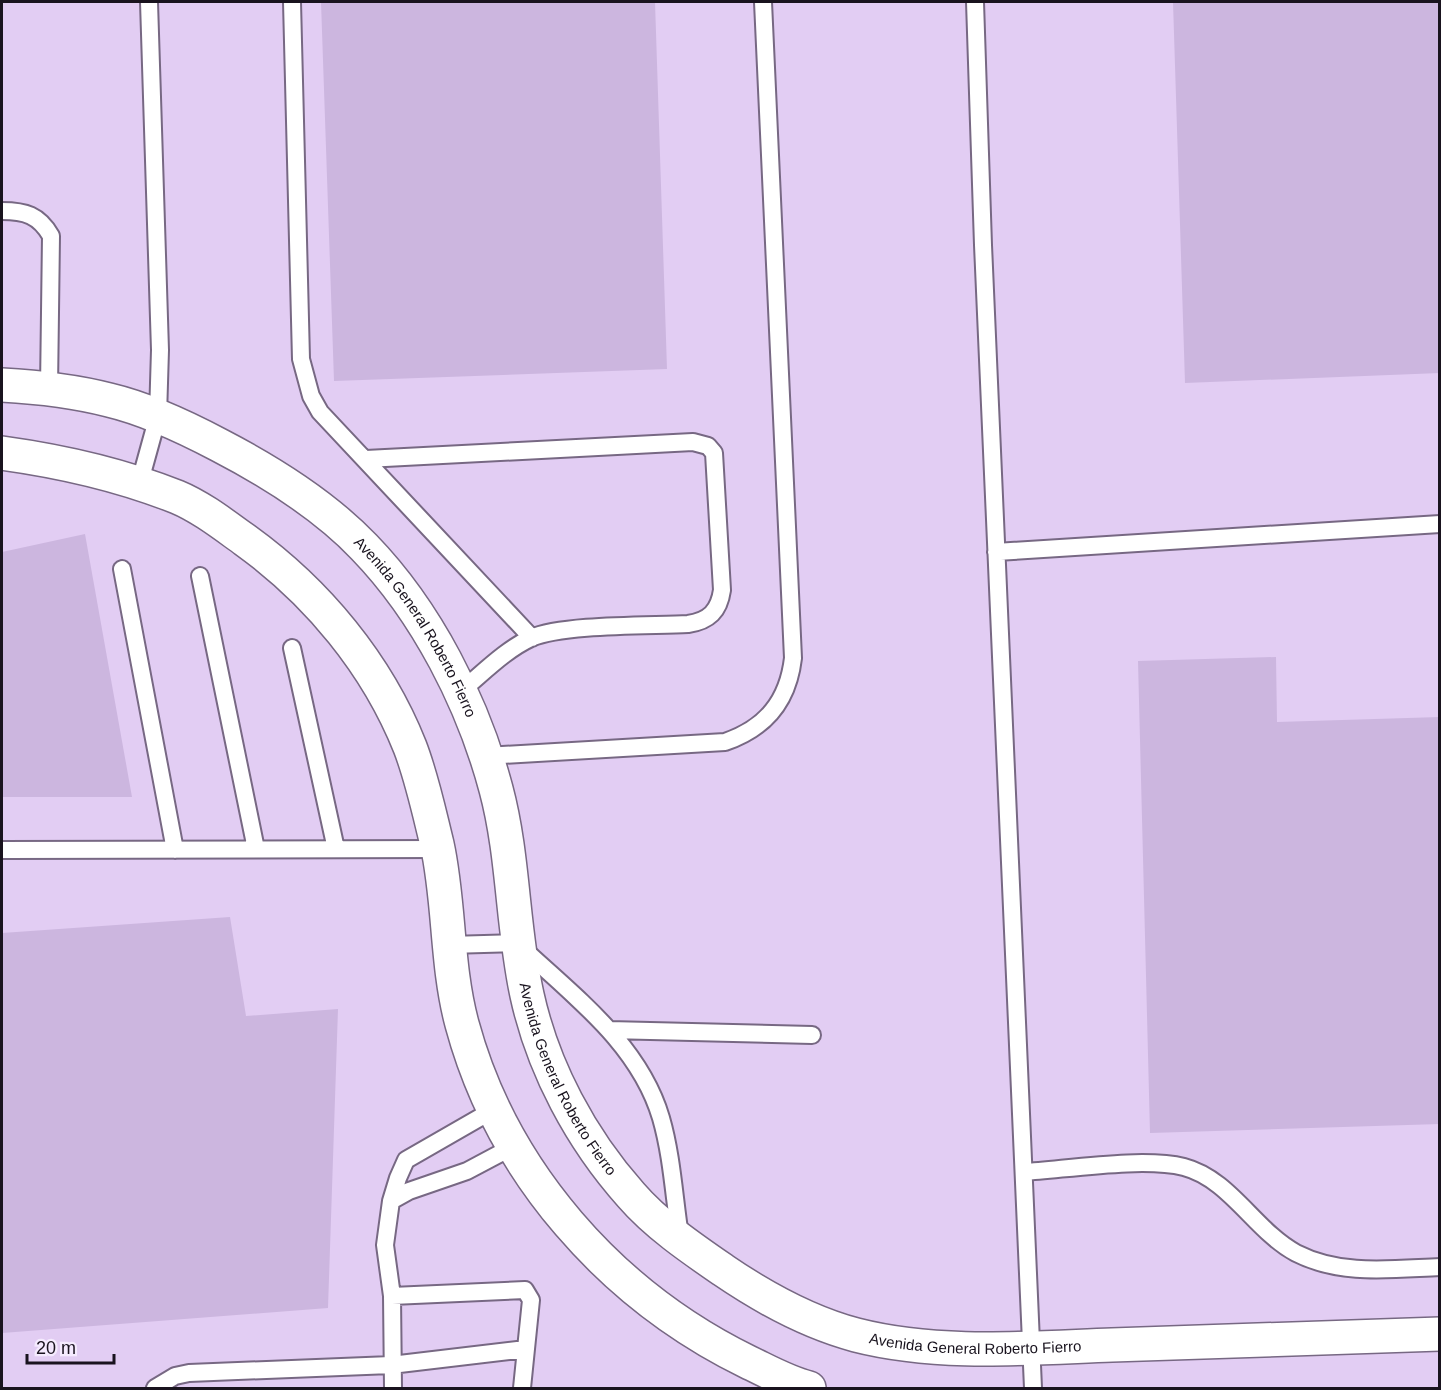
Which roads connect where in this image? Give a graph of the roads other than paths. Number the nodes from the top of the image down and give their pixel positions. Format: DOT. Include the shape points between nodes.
graph roads {
  1 [pos="149,2"];
  2 [pos="292,2"];
  3 [pos="763,2"];
  4 [pos="975,2"];
  5 [pos="2,211"];
  6 [pos="2,385"];
  7 [pos="49,388"];
  8 [pos="158,416"];
  9 [pos="2,453"];
  10 [pos="366,459"];
  11 [pos="139,485"];
  12 [pos="1440,524"];
  13 [pos="996,552"];
  14 [pos="122,569"];
  15 [pos="201,576"];
  16 [pos="532,638"];
  17 [pos="292,648"];
  18 [pos="461,691"];
  19 [pos="486,756"];
  20 [pos="256,849"];
  21 [pos="336,849"];
  22 [pos="438,849"];
  23 [pos="2,850"];
  24 [pos="175,850"];
  25 [pos="517,943"];
  26 [pos="449,945"];
  27 [pos="609,1030"];
  28 [pos="812,1035"];
  29 [pos="493,1110"];
  30 [pos="514,1146"];
  31 [pos="1024,1172"];
  32 [pos="391,1201"];
  33 [pos="680,1240"];
  34 [pos="1440,1267"];
  35 [pos="392,1296"];
  36 [pos="1440,1334"];
  37 [pos="1032,1347"];
  38 [pos="526,1349"];
  39 [pos="391,1365"];
  40 [pos="155,1389"];
  41 [pos="393,1389"];
  42 [pos="522,1389"];
  43 [pos="809,1389"];
  44 [pos="1032,1389"];
  1 -- 8 [label="lane" via="159,283"];
  2 -- 10 [label="lane" via="301,359 311,396 320,412"];
  3 -- 19 [label="lane" via="793,658 784,697 759,726 725,742"];
  4 -- 13 [label="lane"];
  5 -- 7 [label="lane" via="32,215 51,236"];
  6 -- 7 [label="street, Avenida General Roberto Fierro"];
  7 -- 8 [label="street, Avenida General Roberto Fierro" via="110,400"];
  8 -- 11 [label="lane"];
  8 -- 18 [label="street, Avenida General Roberto Fierro" via="252,462 302,495 366,548 421,622"];
  9 -- 11 [label="street" via="76,466"];
  10 -- 16 [label="lane"];
  10 -- 16 [label="lane" via="693,442 708,446 716,461 722,590 717,609 710,617 688,624 554,632"];
  11 -- 22 [label="street" via="179,498 221,523 268,557 328,614 365,662 410,747"];
  12 -- 13 [label="lane"];
  13 -- 31 [label="lane"];
  14 -- 24 [label="lane"];
  15 -- 20 [label="lane"];
  16 -- 18 [label="lane"];
  17 -- 21 [label="lane"];
  18 -- 19 [label="street, Avenida General Roberto Fierro"];
  19 -- 25 [label="street, Avenida General Roberto Fierro" via="504,831"];
  20 -- 21 [label="lane"];
  20 -- 24 [label="lane"];
  21 -- 22 [label="lane"];
  22 -- 26 [label="street"];
  23 -- 24 [label="lane"];
  25 -- 26 [label="lane"];
  25 -- 27 [label="lane"];
  25 -- 33 [label="street, Avenida General Roberto Fierro" via="537,1036 565,1098 605,1164 634,1199"];
  26 -- 29 [label="street" via="461,1021"];
  27 -- 28 [label="lane"];
  27 -- 33 [label="lane" via="634,1062 655,1101 665,1138"];
  29 -- 30 [label="street"];
  29 -- 32 [label="lane" via="406,1160"];
  30 -- 32 [label="lane" via="466,1171"];
  30 -- 43 [label="street" via="567,1223 632,1289 710,1343"];
  31 -- 34 [label="lane" via="1156,1163 1186,1167 1215,1183 1294,1252 1355,1270"];
  31 -- 37 [label="lane"];
  32 -- 35 [label="lane" via="385,1245"];
  33 -- 37 [label="street, Avenida General Roberto Fierro" via="778,1306 859,1336 963,1348"];
  35 -- 38 [label="lane" via="525,1290 531,1300"];
  35 -- 39 [label="lane"];
  36 -- 37 [label="street, Avenida General Roberto Fierro"];
  37 -- 44 [label="lane"];
  38 -- 39 [label="lane"];
  38 -- 42 [label="lane"];
  39 -- 40 [label="lane" via="189,1373 175,1376"];
  39 -- 41 [label="lane"];
}
